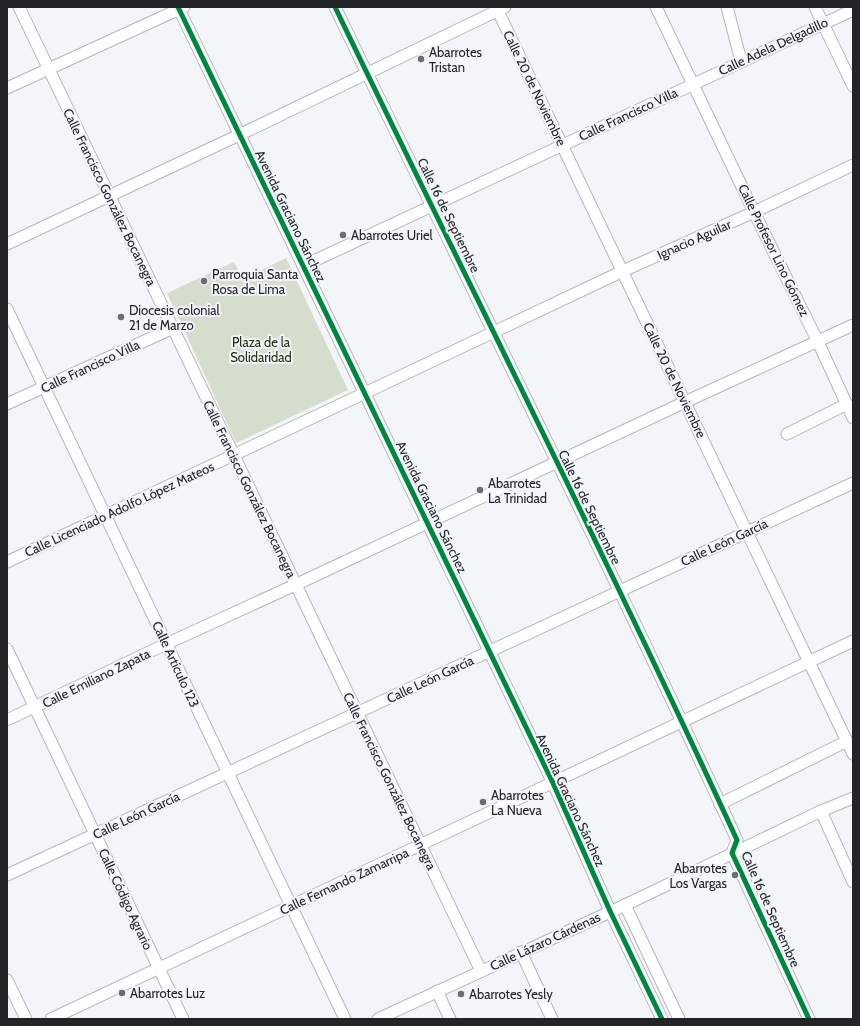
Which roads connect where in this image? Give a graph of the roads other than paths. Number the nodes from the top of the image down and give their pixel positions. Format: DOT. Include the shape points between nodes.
graph roads {
  1 [pos="19,7"];
  2 [pos="335,7"];
  3 [pos="656,7"];
  4 [pos="727,7"];
  5 [pos="815,7"];
  6 [pos="180,8"];
  7 [pos="499,8"];
  8 [pos="853,10"];
  9 [pos="823,24"];
  10 [pos="741,61"];
  11 [pos="48,69"];
  12 [pos="367,73"];
  13 [pos="693,83"];
  14 [pos="853,86"];
  15 [pos="7,88"];
  16 [pos="239,135"];
  17 [pos="562,144"];
  18 [pos="853,165"];
  19 [pos="109,196"];
  20 [pos="432,206"];
  21 [pos="754,212"];
  22 [pos="7,244"];
  23 [pos="303,266"];
  24 [pos="623,272"];
  25 [pos="7,309"];
  26 [pos="853,325"];
  27 [pos="172,328"];
  28 [pos="494,332"];
  29 [pos="818,342"];
  30 [pos="44,386"];
  31 [pos="364,393"];
  32 [pos="685,402"];
  33 [pos="7,404"];
  34 [pos="847,404"];
  35 [pos="853,418"];
  36 [pos="787,434"];
  37 [pos="233,455"];
  38 [pos="557,462"];
  39 [pos="853,483"];
  40 [pos="105,515"];
  41 [pos="427,523"];
  42 [pos="747,532"];
  43 [pos="7,562"];
  44 [pos="295,585"];
  45 [pos="619,591"];
  46 [pos="853,641"];
  47 [pos="166,644"];
  48 [pos="7,649"];
  49 [pos="489,651"];
  50 [pos="809,662"];
  51 [pos="34,707"];
  52 [pos="357,712"];
  53 [pos="7,720"];
  54 [pos="683,722"];
  55 [pos="847,741"];
  56 [pos="853,754"];
  57 [pos="227,772"];
  58 [pos="553,783"];
  59 [pos="853,798"];
  60 [pos="720,804"];
  61 [pos="821,811"];
  62 [pos="95,834"];
  63 [pos="420,845"];
  64 [pos="732,853"];
  65 [pos="7,875"];
  66 [pos="853,882"];
  67 [pos="625,905"];
  68 [pos="291,906"];
  69 [pos="610,911"];
  70 [pos="521,952"];
  71 [pos="159,968"];
  72 [pos="481,971"];
  73 [pos="7,980"];
  74 [pos="437,992"];
  75 [pos="26,1019"];
  76 [pos="52,1019"];
  77 [pos="183,1019"];
  78 [pos="345,1019"];
  79 [pos="378,1019"];
  80 [pos="450,1019"];
  81 [pos="552,1019"];
  82 [pos="662,1019"];
  83 [pos="679,1019"];
  84 [pos="810,1019"];
  1 -- 11 [label="street, Calle Francisco González Bocanegra"];
  2 -- 12 [label="street, Calle 16 de Septiembre"];
  3 -- 13 [label="street, Calle Profesor Lino Gómez"];
  4 -- 10 [label="street"];
  5 -- 9 [label="street"];
  6 -- 11 [label="street"];
  6 -- 16 [label="street, Avenida Graciano Sánchez"];
  7 -- 12 [label="street"];
  7 -- 17 [label="street, Calle 20 de Noviembre"];
  8 -- 9 [label="street, Calle Adela Delgadillo"];
  9 -- 10 [label="street, Calle Adela Delgadillo"];
  9 -- 14 [label="street"];
  10 -- 13 [label="street, Calle Adela Delgadillo"];
  11 -- 15 [label="street"];
  11 -- 19 [label="street, Calle Francisco González Bocanegra"];
  12 -- 16 [label="street"];
  12 -- 20 [label="street, Calle 16 de Septiembre"];
  13 -- 17 [label="street, Calle Francisco Villa"];
  13 -- 21 [label="street, Calle Profesor Lino Gómez"];
  16 -- 19 [label="street"];
  16 -- 23 [label="street, Avenida Graciano Sánchez"];
  17 -- 20 [label="street, Calle Francisco Villa"];
  17 -- 24 [label="street, Calle 20 de Noviembre"];
  18 -- 21 [label="street, Ignacio Aguilar"];
  19 -- 22 [label="street"];
  19 -- 27 [label="street, Calle Francisco González Bocanegra"];
  20 -- 23 [label="street, Calle Francisco Villa"];
  20 -- 28 [label="street, Calle 16 de Septiembre"];
  21 -- 24 [label="street, Ignacio Aguilar"];
  21 -- 29 [label="street, Calle Profesor Lino Gómez"];
  23 -- 31 [label="street, Avenida Graciano Sánchez"];
  24 -- 28 [label="street, Calle Licenciado Adolfo López Mateos"];
  24 -- 32 [label="street, Calle 20 de Noviembre"];
  25 -- 30 [label="street, Calle Artículo 123"];
  26 -- 29 [label="street, Calle Emiliano Zapata"];
  27 -- 30 [label="street, Calle Francisco Villa"];
  27 -- 37 [label="street, Calle Francisco González Bocanegra"];
  28 -- 31 [label="street, Calle Licenciado Adolfo López Mateos"];
  28 -- 38 [label="street, Calle 16 de Septiembre"];
  29 -- 32 [label="street, Calle Emiliano Zapata"];
  29 -- 34 [label="street, Calle Profesor Lino Gómez"];
  30 -- 33 [label="street, Calle Francisco Villa"];
  30 -- 40 [label="street, Calle Artículo 123"];
  31 -- 37 [label="street, Calle Licenciado Adolfo López Mateos"];
  31 -- 41 [label="street, Avenida Graciano Sánchez"];
  32 -- 38 [label="street, Calle Emiliano Zapata"];
  32 -- 42 [label="street, Calle 20 de Noviembre"];
  34 -- 35 [label="street, Calle Profesor Lino Gómez"];
  34 -- 36 [label="street"];
  37 -- 40 [label="street, Calle Licenciado Adolfo López Mateos"];
  37 -- 44 [label="street, Calle Francisco González Bocanegra"];
  38 -- 41 [label="street, Calle Emiliano Zapata"];
  38 -- 45 [label="street, Calle 16 de Septiembre"];
  39 -- 42 [label="street, Calle León García"];
  40 -- 43 [label="street, Calle Licenciado Adolfo López Mateos"];
  40 -- 47 [label="street, Calle Artículo 123"];
  41 -- 44 [label="street, Calle Emiliano Zapata"];
  41 -- 49 [label="street, Avenida Graciano Sánchez"];
  42 -- 45 [label="street, Calle León García"];
  42 -- 50 [label="street, Calle 20 de Noviembre"];
  44 -- 47 [label="street, Calle Emiliano Zapata"];
  44 -- 52 [label="street, Calle Francisco González Bocanegra"];
  45 -- 49 [label="street, Calle León García"];
  45 -- 54 [label="street, Calle 16 de Septiembre"];
  46 -- 50 [label="street, Calle Fernando Zamarripa"];
  47 -- 51 [label="street, Calle Emiliano Zapata"];
  47 -- 57 [label="street, Calle Artículo 123"];
  48 -- 51 [label="street, Calle Código Agrario"];
  49 -- 52 [label="street, Calle León García"];
  49 -- 58 [label="street, Avenida Graciano Sánchez"];
  50 -- 54 [label="street, Calle Fernando Zamarripa"];
  50 -- 55 [label="street, Calle 20 de Noviembre"];
  51 -- 53 [label="street, Calle Emiliano Zapata"];
  51 -- 62 [label="street, Calle Código Agrario"];
  52 -- 57 [label="street, Calle León García"];
  52 -- 63 [label="street, Calle Francisco González Bocanegra"];
  54 -- 58 [label="street, Calle Fernando Zamarripa"];
  54 -- 60 [label="street, Calle 16 de Septiembre"];
  55 -- 56 [label="street, Calle 20 de Noviembre"];
  55 -- 60 [label="street"];
  57 -- 62 [label="street, Calle León García"];
  57 -- 68 [label="street, Calle Artículo 123"];
  58 -- 63 [label="street, Calle Fernando Zamarripa"];
  58 -- 69 [label="street, Avenida Graciano Sánchez"];
  59 -- 61 [label="street, Calle Lázaro Cárdenas"];
  60 -- 64 [label="street, Calle 16 de Septiembre" via="737,840"];
  61 -- 64 [label="street, Calle Lázaro Cárdenas"];
  61 -- 66 [label="street"];
  62 -- 65 [label="street, Calle León García"];
  62 -- 71 [label="street, Calle Código Agrario"];
  63 -- 68 [label="street, Calle Fernando Zamarripa"];
  63 -- 72 [label="street, Calle Francisco González Bocanegra"];
  64 -- 67 [label="street, Calle Lázaro Cárdenas"];
  64 -- 84 [label="street, Calle 16 de Septiembre"];
  67 -- 69 [label="street, Calle Lázaro Cárdenas"];
  67 -- 83 [label="street"];
  68 -- 71 [label="street, Calle Fernando Zamarripa"];
  68 -- 78 [label="street, Calle Artículo 123"];
  69 -- 70 [label="street, Calle Lázaro Cárdenas"];
  69 -- 82 [label="street, Avenida Graciano Sánchez"];
  70 -- 72 [label="street, Calle Lázaro Cárdenas"];
  70 -- 81 [label="street"];
  71 -- 76 [label="street, Calle Fernando Zamarripa"];
  71 -- 77 [label="street, Calle Código Agrario"];
  72 -- 74 [label="street, Calle Lázaro Cárdenas"];
  73 -- 75 [label="street"];
  74 -- 79 [label="street, Calle Lázaro Cárdenas"];
  74 -- 80 [label="street"];
}
